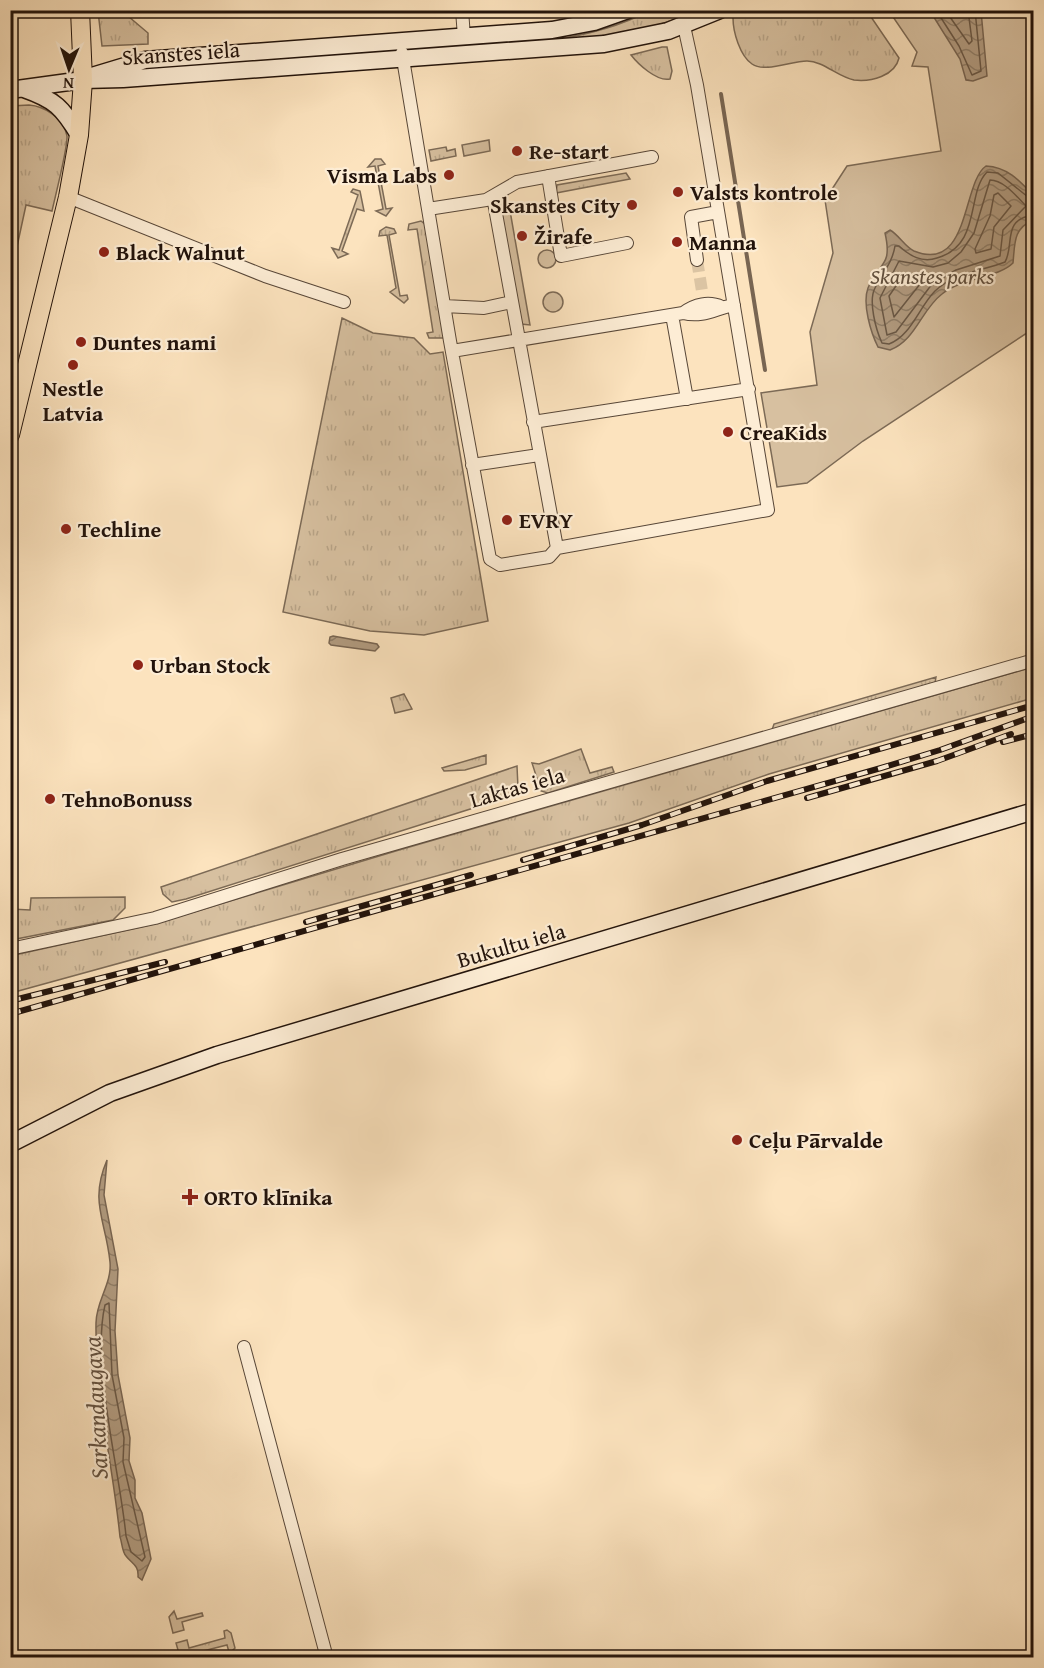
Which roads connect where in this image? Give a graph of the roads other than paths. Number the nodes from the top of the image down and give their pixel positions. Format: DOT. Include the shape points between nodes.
graph roads {
  1 [pos="80,10"];
  2 [pos="462,10"];
  3 [pos="628,10"];
  4 [pos="720,10"];
  5 [pos="684,26"];
  6 [pos="464,37"];
  7 [pos="402,51"];
  8 [pos="83,80"];
  9 [pos="17,89"];
  10 [pos="79,135"];
  11 [pos="652,157"];
  12 [pos="548,176"];
  13 [pos="68,197"];
  14 [pos="493,197"];
  15 [pos="428,209"];
  16 [pos="718,212"];
  17 [pos="627,243"];
  18 [pos="697,260"];
  19 [pos="702,291"];
  20 [pos="344,302"];
  21 [pos="512,302"];
  22 [pos="704,304"];
  23 [pos="444,306"];
  24 [pos="728,306"];
  25 [pos="678,314"];
  26 [pos="519,341"];
  27 [pos="452,351"];
  28 [pos="749,389"];
  29 [pos="687,399"];
  30 [pos="533,422"];
  31 [pos="10,435"];
  32 [pos="539,455"];
  33 [pos="472,465"];
  34 [pos="557,549"];
  35 [pos="1034,660"];
  36 [pos="1034,811"];
  37 [pos="10,949"];
  38 [pos="10,1144"];
  39 [pos="244,1347"];
  40 [pos="327,1658"];
  1 -- 8 [label="main road"];
  2 -- 6 [label="street"];
  3 -- 6 [label="street, Skanstes iela" via="568,28"];
  4 -- 5 [label="street, Skanstes iela"];
  5 -- 7 [label="street, Skanstes iela" via="604,44"];
  5 -- 16 [label="street"];
  6 -- 7 [label="street, Skanstes iela"];
  7 -- 8 [label="street, Skanstes iela"];
  7 -- 15 [label="street"];
  8 -- 9 [label="street, Skanstes iela"];
  8 -- 10 [label="main road"];
  9 -- 10 [label="street" via="47,97 63,109"];
  10 -- 13 [label="main road"];
  11 -- 12 [label="street"];
  12 -- 14 [label="street" via="517,182"];
  12 -- 17 [label="street" via="561,256"];
  13 -- 20 [label="street" via="265,276"];
  13 -- 31 [label="main road"];
  14 -- 15 [label="street"];
  14 -- 21 [label="street"];
  15 -- 23 [label="street"];
  16 -- 18 [label="street" via="691,217"];
  16 -- 24 [label="street"];
  19 -- 22 [label="street"];
  21 -- 23 [label="street" via="484,308"];
  21 -- 26 [label="street"];
  22 -- 24 [label="street"];
  22 -- 25 [label="street"];
  23 -- 27 [label="street"];
  24 -- 25 [label="street" via="694,316"];
  24 -- 28 [label="street"];
  25 -- 26 [label="street"];
  25 -- 29 [label="street"];
  26 -- 27 [label="street"];
  26 -- 30 [label="street"];
  27 -- 33 [label="street"];
  28 -- 29 [label="street"];
  28 -- 34 [label="street" via="768,510"];
  29 -- 30 [label="street"];
  30 -- 32 [label="street"];
  32 -- 33 [label="street"];
  32 -- 34 [label="street"];
  33 -- 34 [label="street" via="490,559 500,566 549,557"];
  35 -- 37 [label="street, Laktas iela" via="311,868 154,918"];
  36 -- 38 [label="street, Bukultu iela" via="217,1055 111,1093"];
  39 -- 40 [label="street"];
}
